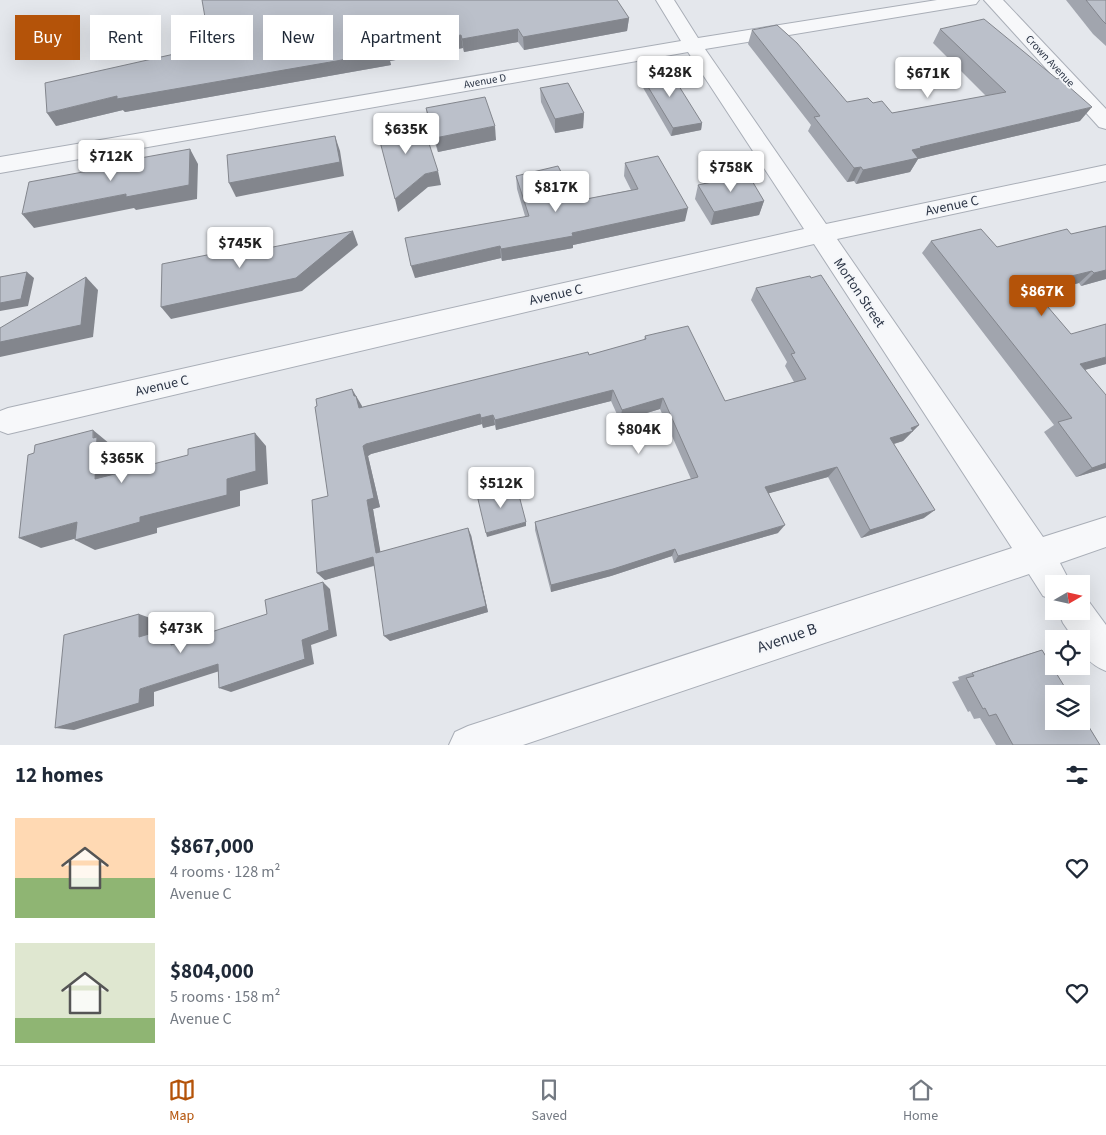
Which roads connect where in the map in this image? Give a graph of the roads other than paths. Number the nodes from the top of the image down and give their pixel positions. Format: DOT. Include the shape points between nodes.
graph roads {
  1 [pos="665,0"];
  2 [pos="970,0"];
  3 [pos="993,0"];
  4 [pos="693,45"];
  5 [pos="1106,122"];
  6 [pos="0,165"];
  7 [pos="1106,173"];
  8 [pos="820,234"];
  9 [pos="8,421"];
  10 [pos="1106,532"];
  11 [pos="1035,555"];
  12 [pos="1049,575"];
  13 [pos="1081,620"];
  14 [pos="1106,654"];
  15 [pos="468,745"];
  1 -- 4 [label="street, Morton Street"];
  2 -- 4 [label="street, Avenue D"];
  3 -- 5 [label="street, Crown Avenue"];
  4 -- 6 [label="street, Avenue D"];
  4 -- 8 [label="street, Morton Street"];
  7 -- 8 [label="street, Avenue C"];
  8 -- 9 [label="street, Avenue C"];
  8 -- 11 [label="street, Morton Street"];
  10 -- 11 [label="street, Avenue B"];
  11 -- 12 [label="street, Morton Street"];
  11 -- 15 [label="street, Avenue B"];
  13 -- 14 [label="street"];
}
